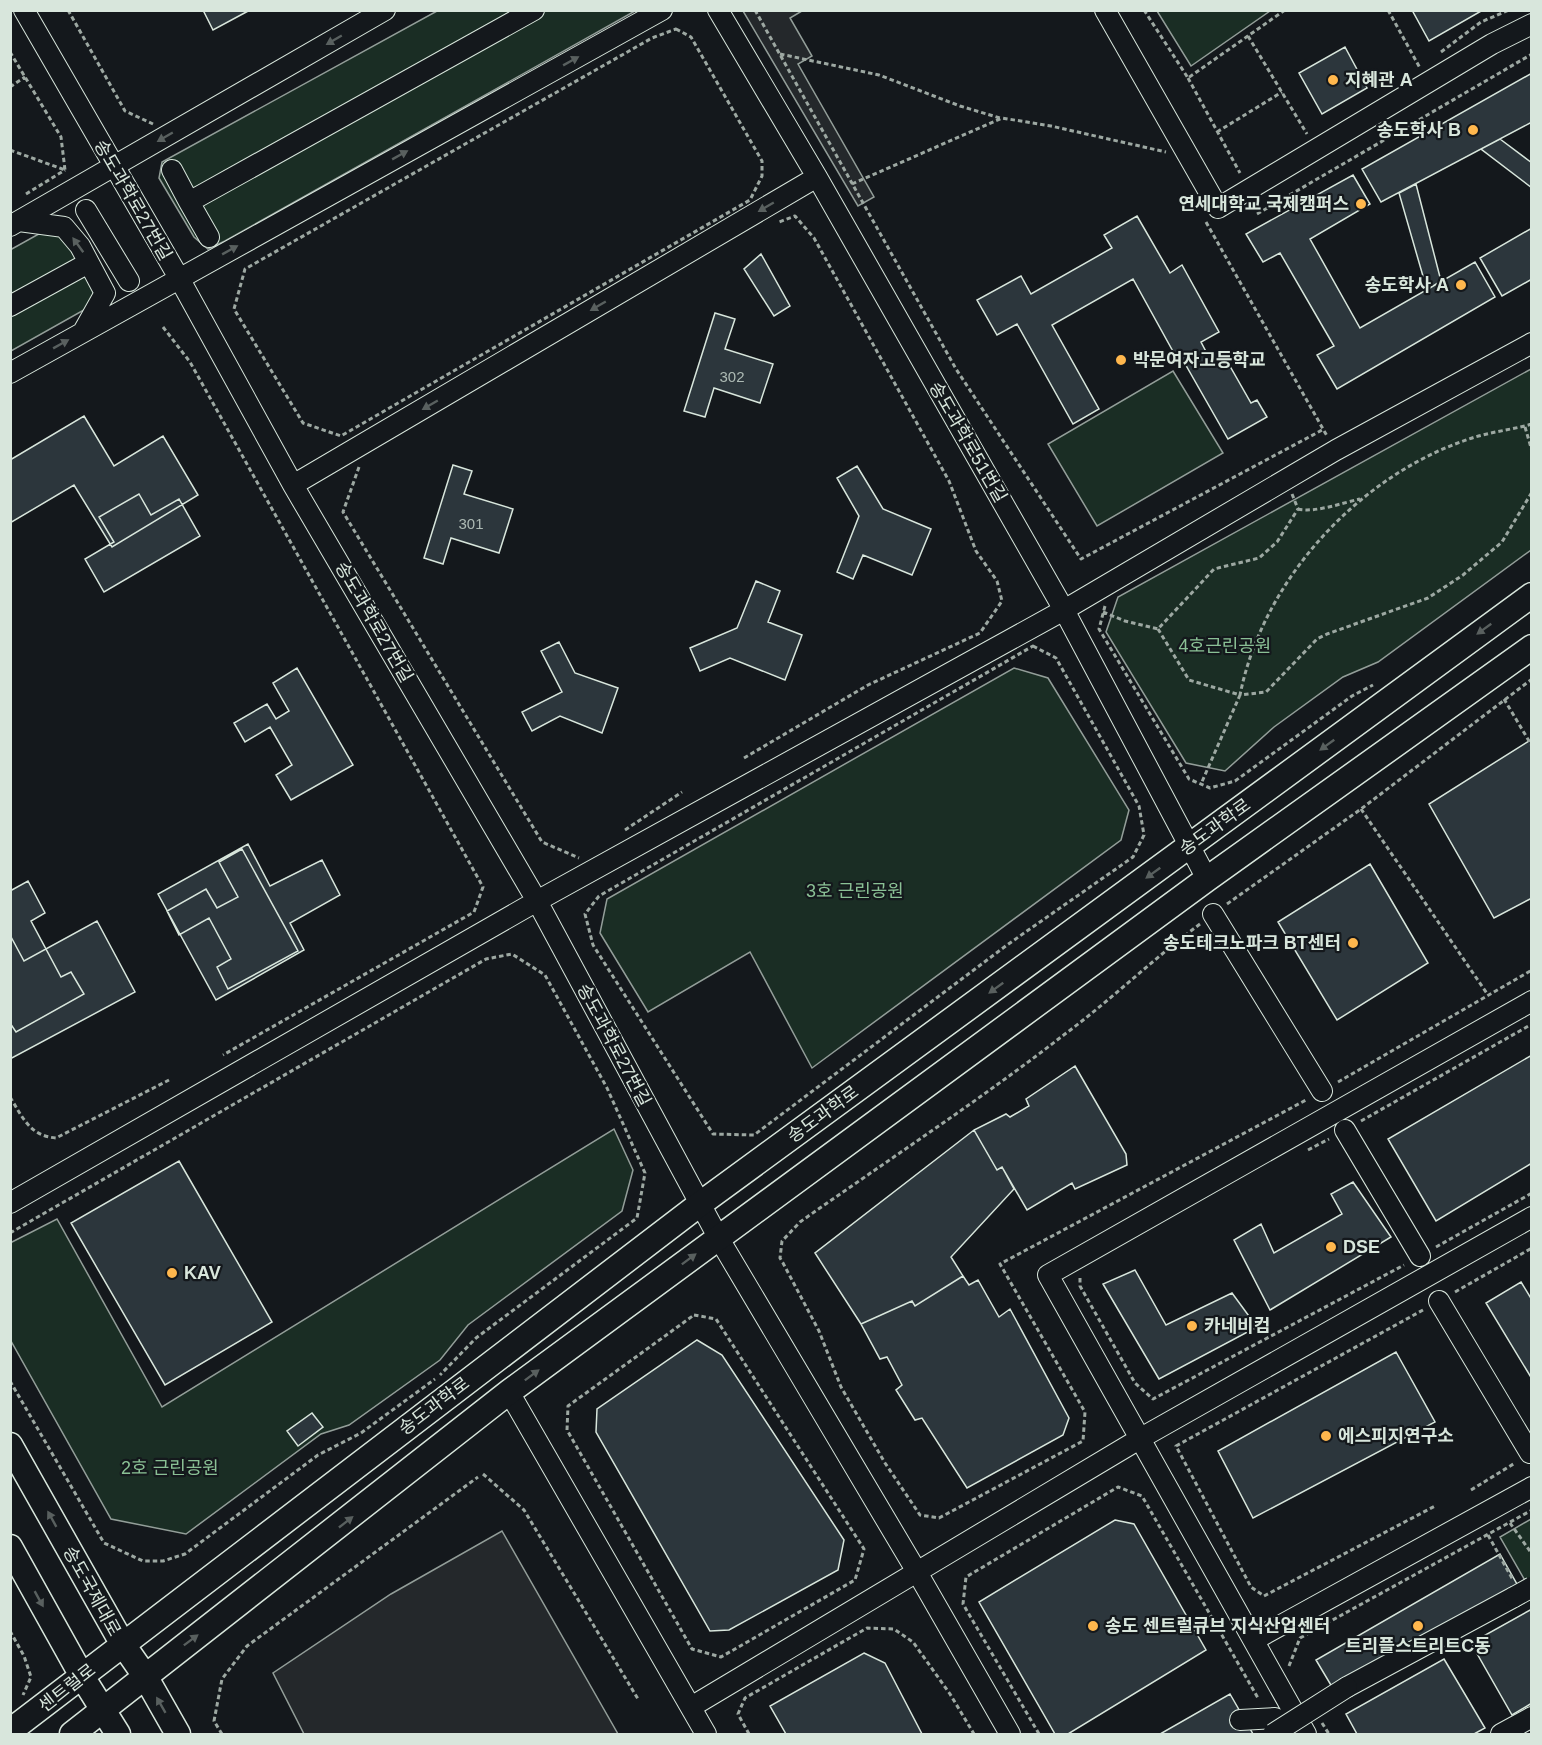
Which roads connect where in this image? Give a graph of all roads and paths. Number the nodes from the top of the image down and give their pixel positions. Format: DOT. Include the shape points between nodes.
graph roads {
  1 [pos="24,10"];
  2 [pos="68,10"];
  3 [pos="385,10"];
  4 [pos="534,10"];
  5 [pos="662,10"];
  6 [pos="718,10"];
  7 [pos="755,10"];
  8 [pos="1105,10"];
  9 [pos="1144,10"];
  10 [pos="1285,10"];
  11 [pos="1388,10"];
  12 [pos="1509,10"];
  13 [pos="1532,24"];
  14 [pos="676,29"];
  15 [pos="1248,36"];
  16 [pos="10,52"];
  17 [pos="779,54"];
  18 [pos="1532,54"];
  19 [pos="1437,55"];
  20 [pos="1428,61"];
  21 [pos="1425,75"];
  22 [pos="26,77"];
  23 [pos="1188,78"];
  24 [pos="10,87"];
  25 [pos="1282,92"];
  26 [pos="1002,118"];
  27 [pos="157,126"];
  28 [pos="1217,132"];
  29 [pos="1307,134"];
  30 [pos="10,150"];
  31 [pos="1168,152"];
  32 [pos="112,167"];
  33 [pos="65,170"];
  34 [pos="172,170"];
  35 [pos="1239,174"];
  36 [pos="817,177"];
  37 [pos="852,184"];
  38 [pos="20,198"];
  39 [pos="189,202"];
  40 [pos="86,210"];
  41 [pos="1257,214"];
  42 [pos="778,223"];
  43 [pos="15,224"];
  44 [pos="209,237"];
  45 [pos="1214,238"];
  46 [pos="81,267"];
  47 [pos="179,278"];
  48 [pos="129,281"];
  49 [pos="10,306"];
  50 [pos="163,327"];
  51 [pos="83,332"];
  52 [pos="1532,343"];
  53 [pos="10,373"];
  54 [pos="1532,424"];
  55 [pos="1524,426"];
  56 [pos="1323,429"];
  57 [pos="1336,450"];
  58 [pos="1532,451"];
  59 [pos="369,461"];
  60 [pos="293,485"];
  61 [pos="1300,489"];
  62 [pos="1532,492"];
  63 [pos="1292,494"];
  64 [pos="1363,499"];
  65 [pos="1282,500"];
  66 [pos="1298,509"];
  67 [pos="1532,595"];
  68 [pos="1107,599"];
  69 [pos="1064,610"];
  70 [pos="1103,612"];
  71 [pos="1158,629"];
  72 [pos="1532,646"];
  73 [pos="1532,679"];
  74 [pos="1240,694"];
  75 [pos="1504,699"];
  76 [pos="1532,746"];
  77 [pos="744,758"];
  78 [pos="1235,781"];
  79 [pos="1201,784"];
  80 [pos="682,792"];
  81 [pos="1361,809"];
  82 [pos="618,835"];
  83 [pos="1190,846"];
  84 [pos="1133,857"];
  85 [pos="582,859"];
  86 [pos="1207,879"];
  87 [pos="537,901"];
  88 [pos="1213,914"];
  89 [pos="1532,970"];
  90 [pos="1488,996"];
  91 [pos="1532,1000"];
  92 [pos="1532,1024"];
  93 [pos="223,1055"];
  94 [pos="169,1080"];
  95 [pos="1322,1091"];
  96 [pos="10,1097"];
  97 [pos="1345,1130"];
  98 [pos="1304,1153"];
  99 [pos="1532,1193"];
  100 [pos="10,1203"];
  101 [pos="700,1204"];
  102 [pos="1532,1217"];
  103 [pos="10,1233"];
  104 [pos="718,1237"];
  105 [pos="1532,1248"];
  106 [pos="1420,1256"];
  107 [pos="1080,1277"];
  108 [pos="1439,1301"];
  109 [pos="10,1381"];
  110 [pos="509,1392"];
  111 [pos="1142,1438"];
  112 [pos="10,1445"];
  113 [pos="1530,1453"];
  114 [pos="483,1474"];
  115 [pos="478,1477"];
  116 [pos="1532,1487"];
  117 [pos="1435,1506"];
  118 [pos="1532,1510"];
  119 [pos="1510,1523"];
  120 [pos="1488,1535"];
  121 [pos="10,1547"];
  122 [pos="1532,1554"];
  123 [pos="917,1572"];
  124 [pos="1520,1589"];
  125 [pos="10,1631"];
  126 [pos="1254,1640"];
  127 [pos="122,1643"];
  128 [pos="721,1658"];
  129 [pos="1289,1666"];
  130 [pos="145,1676"];
  131 [pos="83,1678"];
  132 [pos="1257,1698"];
  133 [pos="638,1699"];
  134 [pos="17,1701"];
  135 [pos="691,1707"];
  136 [pos="104,1710"];
  137 [pos="1532,1717"];
  138 [pos="1240,1720"];
  139 [pos="10,1731"];
  140 [pos="72,1734"];
  141 [pos="118,1734"];
  142 [pos="178,1734"];
  143 [pos="222,1734"];
  144 [pos="706,1734"];
  145 [pos="749,1734"];
  146 [pos="974,1734"];
  147 [pos="1010,1734"];
  148 [pos="1039,1734"];
  149 [pos="1273,1734"];
  150 [pos="1300,1734"];
  151 [pos="1306,1734"];
  152 [pos="1501,1734"];
  1 -- 32 [label="street, 송도과학로27번길"];
  2 -- 27 [label="path" via="125,111"];
  3 -- 32 [label="street, one-way"];
  4 -- 39 [label="street"];
  47 -- 5 [label="street, one-way"];
  6 -- 36 [label="street, 송도과학로51번길"];
  7 -- 17 [label="path"];
  8 -- 21 [label="street" via="1218,208"];
  9 -- 23 [label="path"];
  10 -- 15 [label="path"];
  11 -- 21 [label="path"];
  12 -- 19 [label="path" via="1480,22"];
  13 -- 21 [label="street"];
  14 -- 14 [label="path" via="692,37 762,161 762,176 750,200 341,436 303,423 234,309 245,269 652,38"];
  15 -- 23 [label="path"];
  15 -- 25 [label="path"];
  16 -- 22 [label="path"];
  17 -- 26 [label="path" via="879,75"];
  17 -- 37 [label="path"];
  18 -- 41 [label="path"];
  20 -- 21 [label="path"];
  22 -- 24 [label="path"];
  22 -- 33 [label="path" via="61,137"];
  23 -- 28 [label="path"];
  25 -- 28 [label="path"];
  25 -- 29 [label="path"];
  26 -- 31 [label="path"];
  26 -- 37 [label="path"];
  28 -- 35 [label="path"];
  30 -- 33 [label="path"];
  32 -- 43 [label="street"];
  32 -- 47 [label="street, 송도과학로27번길"];
  33 -- 38 [label="path"];
  34 -- 39 [label="street"];
  36 -- 60 [label="street, one-way"];
  36 -- 69 [label="street, 송도과학로51번길"];
  37 -- 56 [label="path" via="956,369 1081,559"];
  39 -- 44 [label="street"];
  40 -- 48 [label="street"];
  42 -- 77 [label="path" via="795,216 814,238 949,481 976,551 997,581 1002,601 980,633 868,685"];
  51 -- 43 [label="street, one-way" via="105,293 80,246 64,227"];
  45 -- 56 [label="path"];
  46 -- 49 [label="street"];
  47 -- 51 [label="street"];
  47 -- 60 [label="street, 송도과학로27번길"];
  50 -- 93 [label="path" via="189,362 483,887 474,912"];
  53 -- 51 [label="street, one-way"];
  52 -- 57 [label="street"];
  54 -- 55 [label="path"];
  55 -- 58 [label="path"];
  55 -- 64 [label="path" via="1470,439 1430,455 1386,480"];
  56 -- 57 [label="path"];
  57 -- 69 [label="street"];
  59 -- 85 [label="path" via="359,467 343,512 542,842"];
  60 -- 87 [label="street, 송도과학로27번길"];
  61 -- 63 [label="path"];
  62 -- 74 [label="path" via="1502,542 1428,598 1327,634 1310,645 1266,692"];
  63 -- 65 [label="path"];
  63 -- 66 [label="path"];
  64 -- 66 [label="path" via="1310,512"];
  64 -- 74 [label="path" via="1299,564 1268,614 1246,663"];
  66 -- 71 [label="path" via="1277,542 1259,558 1214,569"];
  67 -- 83 [label="main road, 송도과학로, one-way"];
  68 -- 70 [label="path"];
  69 -- 83 [label="street, 송도과학로51번길"];
  69 -- 87 [label="street"];
  70 -- 71 [label="path"];
  70 -- 79 [label="path" via="1099,629 1189,779"];
  71 -- 74 [label="path" via="1188,680"];
  72 -- 86 [label="main road, 송도과학로"];
  73 -- 75 [label="path"];
  74 -- 79 [label="path"];
  75 -- 76 [label="path"];
  75 -- 81 [label="path"];
  78 -- 79 [label="path" via="1210,788"];
  80 -- 82 [label="path"];
  81 -- 88 [label="path"];
  81 -- 90 [label="path"];
  83 -- 86 [label="street, 송도과학로51번길"];
  83 -- 101 [label="main road, 송도과학로, one-way"];
  84 -- 84 [label="path" via="1007,945 754,1135 713,1134 593,945 585,914 599,896 1033,646 1056,658 1139,806 1144,835"];
  86 -- 104 [label="main road, 송도과학로"];
  87 -- 100 [label="street"];
  87 -- 101 [label="street, 송도과학로27번길"];
  88 -- 95 [label="street"];
  88 -- 95 [label="path" via="1062,1036 800,1222 782,1241 780,1258 819,1331 841,1387 920,1515 939,1518 1083,1442 1085,1412 1000,1264"];
  89 -- 90 [label="path"];
  90 -- 95 [label="path"];
  91 -- 111 [label="street" via="1048,1275"];
  92 -- 97 [label="path"];
  94 -- 96 [label="path" via="56,1138 42,1137 28,1127"];
  97 -- 98 [label="path"];
  97 -- 106 [label="street"];
  99 -- 106 [label="path"];
  101 -- 104 [label="street, 송도과학로27번길"];
  101 -- 127 [label="main road, 송도과학로"];
  102 -- 111 [label="street"];
  103 -- 109 [label="path" via="486,960 512,954 545,975 607,1088 645,1173 637,1218 476,1338 442,1374 361,1433 318,1455 185,1554 163,1561 143,1561 104,1544"];
  110 -- 104 [label="main road, 송도과학로, one-way"];
  104 -- 123 [label="street, 송도과학로27번길"];
  105 -- 108 [label="path"];
  106 -- 107 [label="path" via="1153,1398 1135,1383 1080,1286"];
  108 -- 113 [label="street"];
  108 -- 117 [label="path" via="1176,1446 1251,1587 1264,1596"];
  130 -- 110 [label="main road, 송도과학로, one-way"];
  110 -- 135 [label="street"];
  111 -- 123 [label="street"];
  111 -- 126 [label="street"];
  127 -- 112 [label="main road, 송도국제대로, one-way"];
  114 -- 133 [label="path" via="524,1510"];
  115 -- 143 [label="path" via="247,1646 222,1679 214,1720"];
  116 -- 126 [label="street"];
  118 -- 119 [label="path"];
  119 -- 120 [label="path"];
  119 -- 122 [label="path"];
  120 -- 124 [label="path"];
  120 -- 129 [label="path" via="1300,1638"];
  121 -- 131 [label="main road, one-way"];
  123 -- 135 [label="street"];
  123 -- 147 [label="street, 송도과학로27번길"];
  124 -- 149 [label="street, bridge" via="1347,1687"];
  125 -- 134 [label="path" via="31,1677"];
  126 -- 151 [label="street"];
  127 -- 130 [label="main road, 송도국제대로"];
  127 -- 131 [label="main road, 센트럴로"];
  128 -- 128 [label="path" via="855,1580 864,1549 716,1318 694,1315 568,1406 567,1430 692,1649"];
  130 -- 136 [label="main road"];
  142 -- 130 [label="main road, 송도국제대로, one-way"];
  131 -- 136 [label="main road"];
  131 -- 139 [label="main road, 센트럴로"];
  132 -- 148 [label="path" via="1142,1496 1118,1487 966,1577 963,1604"];
  135 -- 144 [label="street"];
  136 -- 140 [label="main road"];
  136 -- 141 [label="main road"];
  137 -- 152 [label="street"];
  138 -- 150 [label="street" via="1275,1718"];
  145 -- 146 [label="path" via="738,1714 745,1698 867,1628 894,1629 913,1642"];
}
